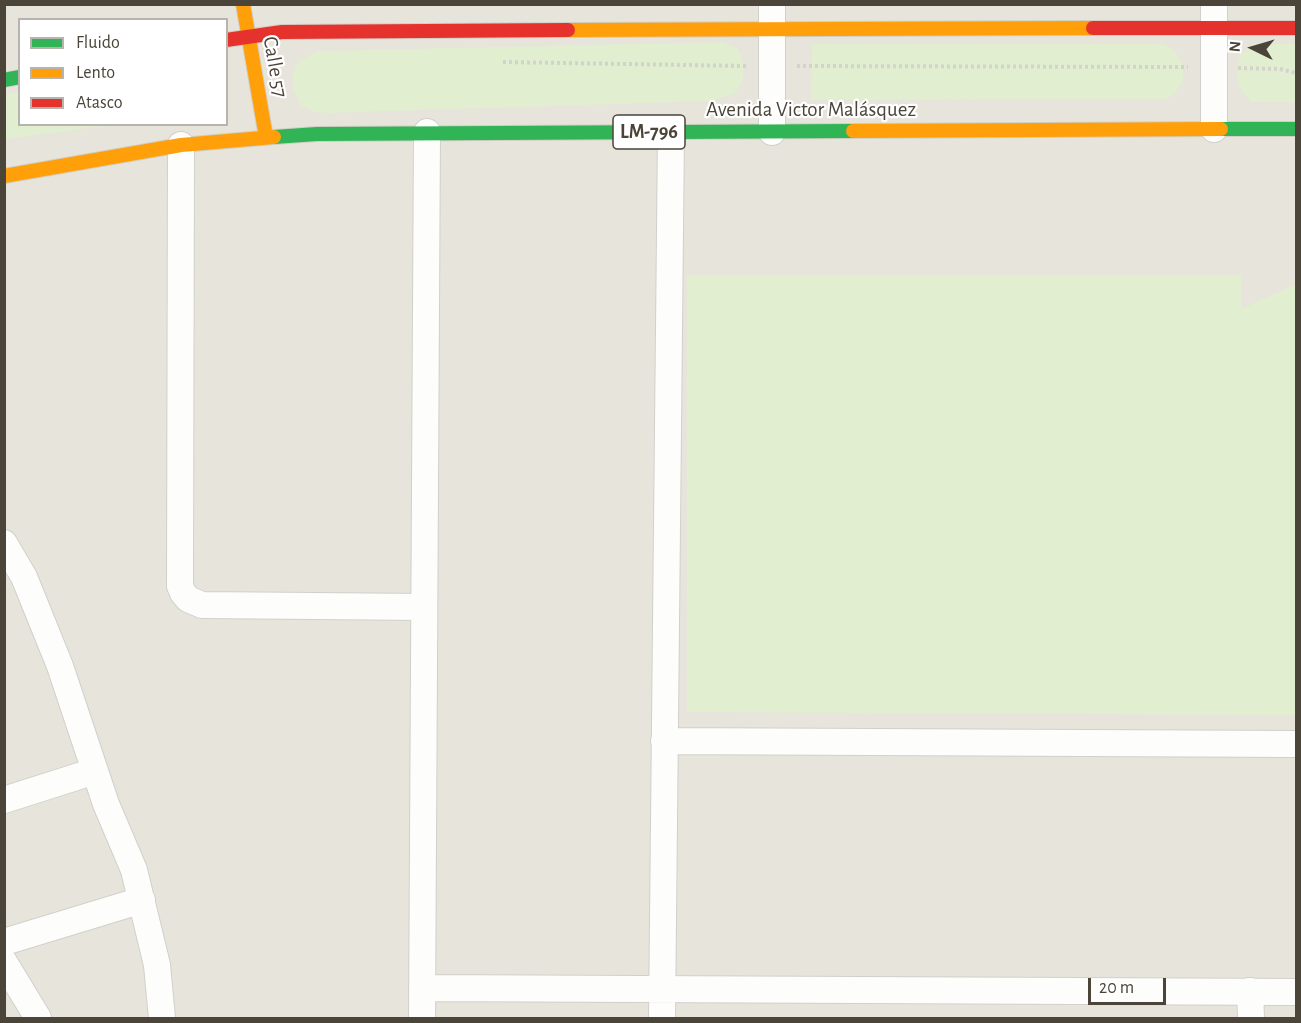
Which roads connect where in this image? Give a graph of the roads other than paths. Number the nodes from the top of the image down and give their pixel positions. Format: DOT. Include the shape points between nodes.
graph roads {
  1 [pos="243,4"];
  2 [pos="772,16"];
  3 [pos="1214,16"];
  4 [pos="1296,28"];
  5 [pos="249,36"];
  6 [pos="228,39"];
  7 [pos="1214,129"];
  8 [pos="1296,129"];
  9 [pos="427,132"];
  10 [pos="671,132"];
  11 [pos="772,132"];
  12 [pos="266,137"];
  13 [pos="181,145"];
  14 [pos="4,176"];
  15 [pos="4,543"];
  16 [pos="424,607"];
  17 [pos="664,741"];
  18 [pos="1296,744"];
  19 [pos="94,771"];
  20 [pos="4,800"];
  21 [pos="142,900"];
  22 [pos="4,942"];
  23 [pos="4,962"];
  24 [pos="662,987"];
  25 [pos="422,988"];
  26 [pos="1250,991"];
  27 [pos="1296,992"];
  28 [pos="38,1018"];
  29 [pos="162,1018"];
  30 [pos="422,1018"];
  31 [pos="662,1018"];
  32 [pos="1251,1018"];
  1 -- 5 [label="main road, Calle 57"];
  2 -- 3 [label="main road"];
  2 -- 5 [label="main road" via="315,30"];
  2 -- 11 [label="street"];
  3 -- 4 [label="main road"];
  3 -- 7 [label="street"];
  5 -- 6 [label="main road"];
  5 -- 12 [label="main road, Calle 57"];
  7 -- 8 [label="main road, Avenida Victor Malásquez / LM-796"];
  7 -- 11 [label="main road, Avenida Victor Malásquez / LM-796"];
  9 -- 10 [label="main road, Avenida Victor Malásquez / LM-796"];
  9 -- 12 [label="main road, Avenida Victor Malásquez / LM-796"];
  9 -- 16 [label="street"];
  10 -- 11 [label="main road, Avenida Victor Malásquez / LM-796"];
  10 -- 17 [label="street"];
  12 -- 13 [label="main road, Avenida Victor Malásquez / LM-796"];
  13 -- 14 [label="main road, Avenida Victor Malásquez / LM-796"];
  13 -- 16 [label="street" via="183,593 201,605"];
  15 -- 19 [label="street" via="24,577 60,666"];
  16 -- 25 [label="street"];
  17 -- 18 [label="street"];
  17 -- 24 [label="street"];
  19 -- 20 [label="street"];
  19 -- 21 [label="street"];
  21 -- 22 [label="street"];
  21 -- 29 [label="street" via="157,965"];
  23 -- 28 [label="street"];
  24 -- 25 [label="street"];
  24 -- 26 [label="street"];
  24 -- 31 [label="street"];
  25 -- 30 [label="street"];
  26 -- 27 [label="street"];
  26 -- 32 [label="street"];
}
